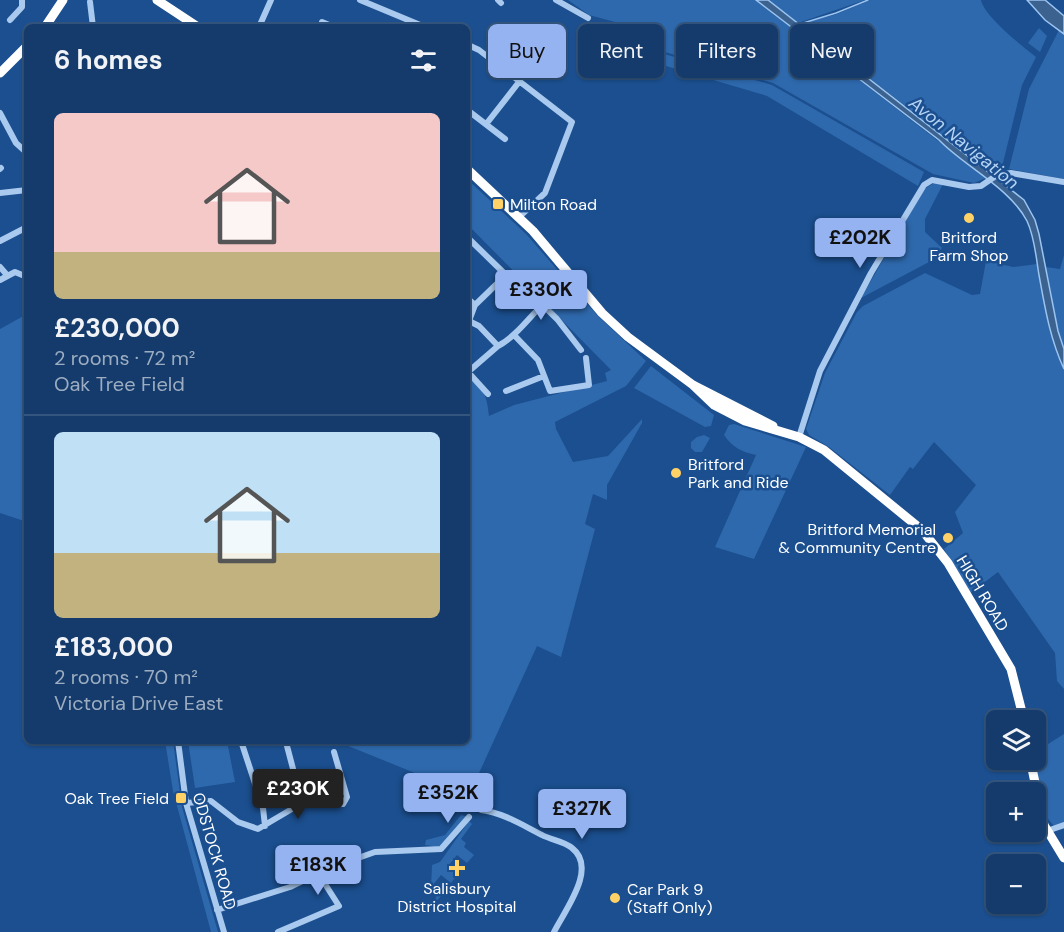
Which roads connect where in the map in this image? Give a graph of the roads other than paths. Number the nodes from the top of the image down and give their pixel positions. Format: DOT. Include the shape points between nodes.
graph roads {
  1 [pos="22,0"];
  2 [pos="63,0"];
  3 [pos="157,0"];
  4 [pos="271,0"];
  5 [pos="360,0"];
  6 [pos="556,0"];
  7 [pos="90,2"];
  8 [pos="403,17"];
  9 [pos="588,18"];
  10 [pos="10,20"];
  11 [pos="322,22"];
  12 [pos="47,24"];
  13 [pos="93,24"];
  14 [pos="193,24"];
  15 [pos="259,24"];
  16 [pos="327,24"];
  17 [pos="401,24"];
  18 [pos="418,24"];
  19 [pos="470,46"];
  20 [pos="24,49"];
  21 [pos="0,73"];
  22 [pos="519,82"];
  23 [pos="0,112"];
  24 [pos="470,112"];
  25 [pos="487,123"];
  26 [pos="505,139"];
  27 [pos="24,150"];
  28 [pos="470,172"];
  29 [pos="1064,182"];
  30 [pos="24,190"];
  31 [pos="0,192"];
  32 [pos="519,217"];
  33 [pos="24,229"];
  34 [pos="470,240"];
  35 [pos="0,241"];
  36 [pos="0,267"];
  37 [pos="7,275"];
  38 [pos="24,275"];
  39 [pos="506,275"];
  40 [pos="0,280"];
  41 [pos="470,301"];
  42 [pos="475,305"];
  43 [pos="542,305"];
  44 [pos="470,316"];
  45 [pos="470,321"];
  46 [pos="514,335"];
  47 [pos="498,346"];
  48 [pos="581,350"];
  49 [pos="586,358"];
  50 [pos="470,369"];
  51 [pos="470,374"];
  52 [pos="544,376"];
  53 [pos="506,391"];
  54 [pos="488,394"];
  55 [pos="799,437"];
  56 [pos="1021,710"];
  57 [pos="178,744"];
  58 [pos="242,744"];
  59 [pos="287,746"];
  60 [pos="334,752"];
  61 [pos="1032,770"];
  62 [pos="186,803"];
  63 [pos="302,803"];
  64 [pos="481,810"];
  65 [pos="469,818"];
  66 [pos="1064,825"];
  67 [pos="265,826"];
  68 [pos="1047,831"];
  69 [pos="1064,858"];
  70 [pos="318,873"];
  71 [pos="217,910"];
  72 [pos="224,932"];
  73 [pos="278,932"];
  74 [pos="554,932"];
  1 -- 10 [label="street" via="22,7"];
  2 -- 12 [label="highway"];
  3 -- 14 [label="highway"];
  4 -- 15 [label="street"];
  5 -- 8 [label="street"];
  6 -- 9 [label="street"];
  7 -- 13 [label="street"];
  8 -- 17 [label="street"];
  8 -- 18 [label="street"];
  11 -- 16 [label="street"];
  19 -- 22 [label="street"];
  20 -- 21 [label="highway"];
  22 -- 25 [label="street"];
  22 -- 32 [label="street" via="572,122 545,193"];
  23 -- 27 [label="street"];
  24 -- 25 [label="street"];
  25 -- 26 [label="street"];
  28 -- 32 [label="highway, HIGH ROAD"];
  29 -- 55 [label="street" via="1011,173 969,187 932,180 924,185 871,273 820,371"];
  30 -- 31 [label="street"];
  32 -- 55 [label="highway, HIGH ROAD" via="610,321 645,351 693,385"];
  33 -- 35 [label="street"];
  34 -- 39 [label="street"];
  36 -- 37 [label="street"];
  37 -- 38 [label="street"];
  37 -- 40 [label="street"];
  39 -- 42 [label="street"];
  39 -- 43 [label="street" via="516,279"];
  41 -- 42 [label="street"];
  42 -- 44 [label="street"];
  43 -- 46 [label="street"];
  43 -- 48 [label="street"];
  45 -- 47 [label="street"];
  46 -- 47 [label="street"];
  46 -- 52 [label="street" via="538,360"];
  47 -- 50 [label="street"];
  49 -- 52 [label="street" via="589,385 550,391"];
  51 -- 54 [label="street"];
  52 -- 53 [label="street"];
  55 -- 56 [label="highway, HIGH ROAD" via="832,456 932,541 1011,669"];
  57 -- 62 [label="street, ODSTOCK ROAD"];
  58 -- 67 [label="street"];
  59 -- 63 [label="street"];
  60 -- 63 [label="street" via="347,800 341,805"];
  61 -- 68 [label="highway"];
  62 -- 67 [label="street" via="211,801 247,827"];
  62 -- 71 [label="street, ODSTOCK ROAD"];
  63 -- 67 [label="street"];
  64 -- 74 [label="street" via="565,843 580,857 580,881"];
  65 -- 70 [label="street" via="441,849 381,851"];
  66 -- 68 [label="street"];
  68 -- 69 [label="highway"];
  70 -- 71 [label="street" via="290,887"];
  70 -- 73 [label="street" via="339,906"];
  71 -- 72 [label="street, ODSTOCK ROAD"];
}
